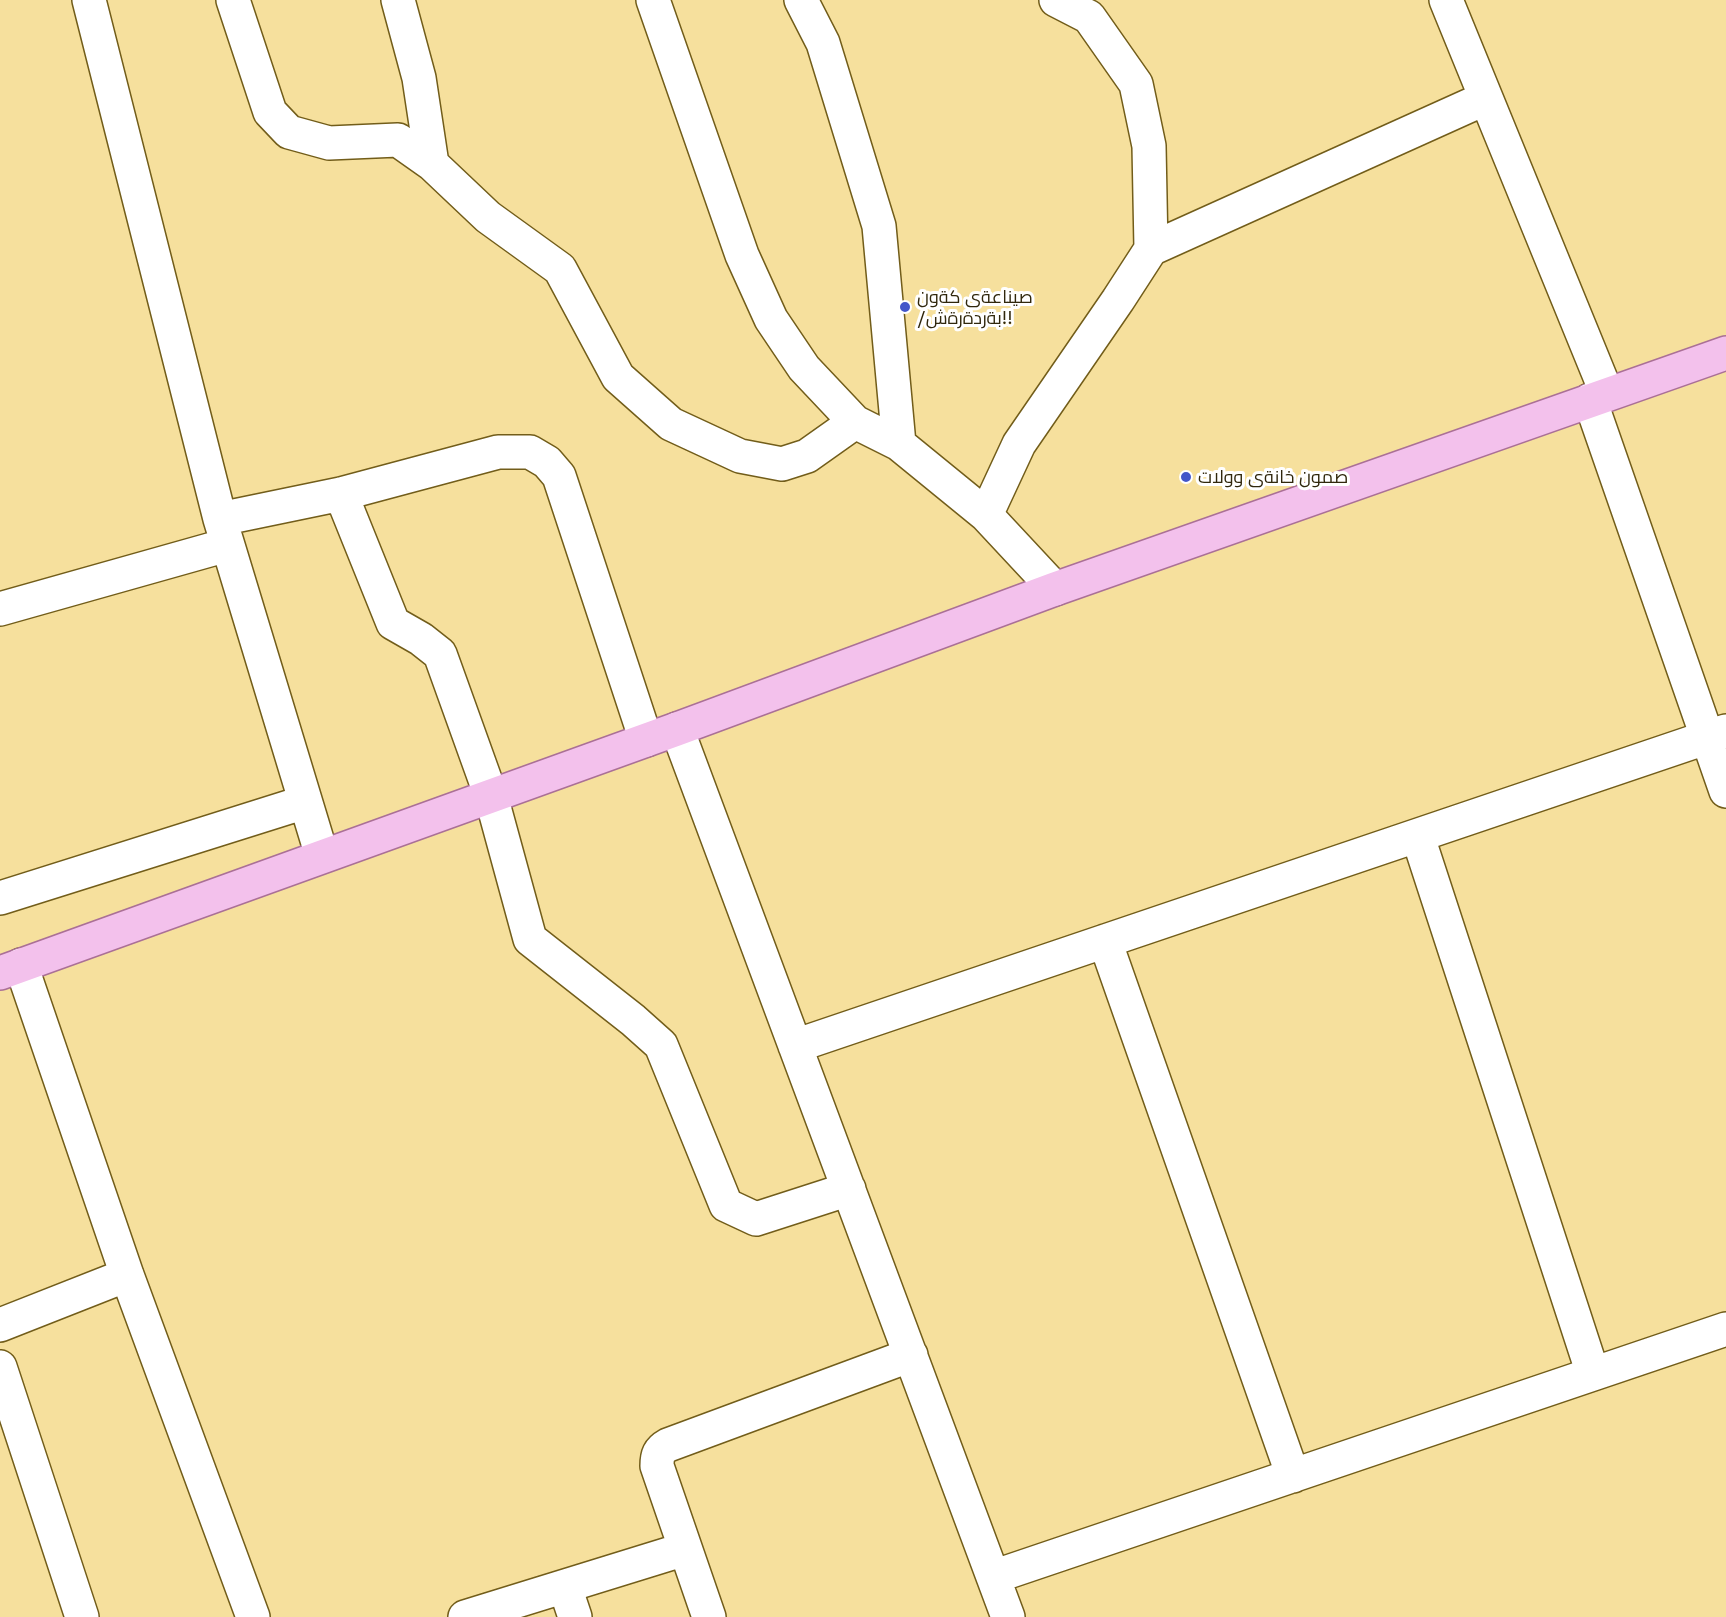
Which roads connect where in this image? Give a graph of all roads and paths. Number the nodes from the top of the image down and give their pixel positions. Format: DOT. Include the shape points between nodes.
graph roads {
  1 [pos="89,0"];
  2 [pos="233,0"];
  3 [pos="398,0"];
  4 [pos="653,0"];
  5 [pos="801,0"];
  6 [pos="1056,0"];
  7 [pos="1446,0"];
  8 [pos="1486,98"];
  9 [pos="432,164"];
  10 [pos="1151,249"];
  11 [pos="1726,353"];
  12 [pos="1598,397"];
  13 [pos="855,422"];
  14 [pos="899,444"];
  15 [pos="341,494"];
  16 [pos="986,515"];
  17 [pos="224,532"];
  18 [pos="1055,589"];
  19 [pos="0,609"];
  20 [pos="677,729"];
  21 [pos="1717,734"];
  22 [pos="646,740"];
  23 [pos="1726,791"];
  24 [pos="491,796"];
  25 [pos="305,802"];
  26 [pos="1418,837"];
  27 [pos="322,856"];
  28 [pos="0,898"];
  29 [pos="1105,941"];
  30 [pos="11,969"];
  31 [pos="795,1046"];
  32 [pos="849,1189"];
  33 [pos="127,1275"];
  34 [pos="0,1325"];
  35 [pos="1726,1329"];
  36 [pos="911,1355"];
  37 [pos="0,1368"];
  38 [pos="1593,1374"];
  39 [pos="1293,1476"];
  40 [pos="685,1549"];
  41 [pos="993,1577"];
  42 [pos="570,1602"];
  43 [pos="82,1617"];
  44 [pos="253,1617"];
  45 [pos="465,1617"];
  46 [pos="709,1617"];
  47 [pos="1008,1617"];
  1 -- 17 [label="street"];
  2 -- 9 [label="street" via="270,112 289,132 329,143 399,140"];
  3 -- 9 [label="street" via="419,78"];
  4 -- 13 [label="street" via="738,243 771,319 804,368"];
  5 -- 14 [label="street" via="823,43 879,226"];
  6 -- 10 [label="street" via="1089,17 1137,84 1149,146"];
  7 -- 8 [label="street"];
  8 -- 10 [label="street"];
  8 -- 12 [label="street"];
  9 -- 13 [label="street" via="488,218 560,269 618,377 671,424 740,456 782,464 807,456"];
  10 -- 16 [label="street" via="1019,444"];
  11 -- 12 [label="main road"];
  12 -- 18 [label="main road"];
  12 -- 21 [label="street"];
  13 -- 14 [label="street"];
  14 -- 16 [label="street"];
  15 -- 17 [label="street"];
  15 -- 22 [label="street" via="498,452 530,452 546,462 559,476"];
  15 -- 24 [label="street" via="393,623 440,654"];
  16 -- 18 [label="street"];
  17 -- 19 [label="street"];
  17 -- 25 [label="street"];
  18 -- 20 [label="main road"];
  20 -- 22 [label="main road"];
  20 -- 31 [label="street"];
  21 -- 23 [label="street"];
  21 -- 26 [label="street"];
  22 -- 24 [label="main road"];
  24 -- 27 [label="main road"];
  24 -- 32 [label="street" via="530,939 661,1045 726,1205 756,1219"];
  25 -- 27 [label="street"];
  25 -- 28 [label="street"];
  26 -- 29 [label="street"];
  26 -- 38 [label="street"];
  27 -- 30 [label="main road"];
  29 -- 31 [label="street"];
  29 -- 39 [label="street"];
  30 -- 33 [label="street"];
  31 -- 32 [label="street"];
  32 -- 36 [label="street"];
  33 -- 34 [label="street"];
  33 -- 44 [label="street"];
  35 -- 38 [label="street"];
  36 -- 40 [label="street" via="660,1450 657,1466"];
  36 -- 41 [label="street"];
  37 -- 43 [label="street"];
  38 -- 39 [label="street"];
  39 -- 41 [label="street"];
  40 -- 42 [label="street"];
  40 -- 46 [label="street"];
  41 -- 47 [label="street"];
  42 -- 45 [label="street"];
}
